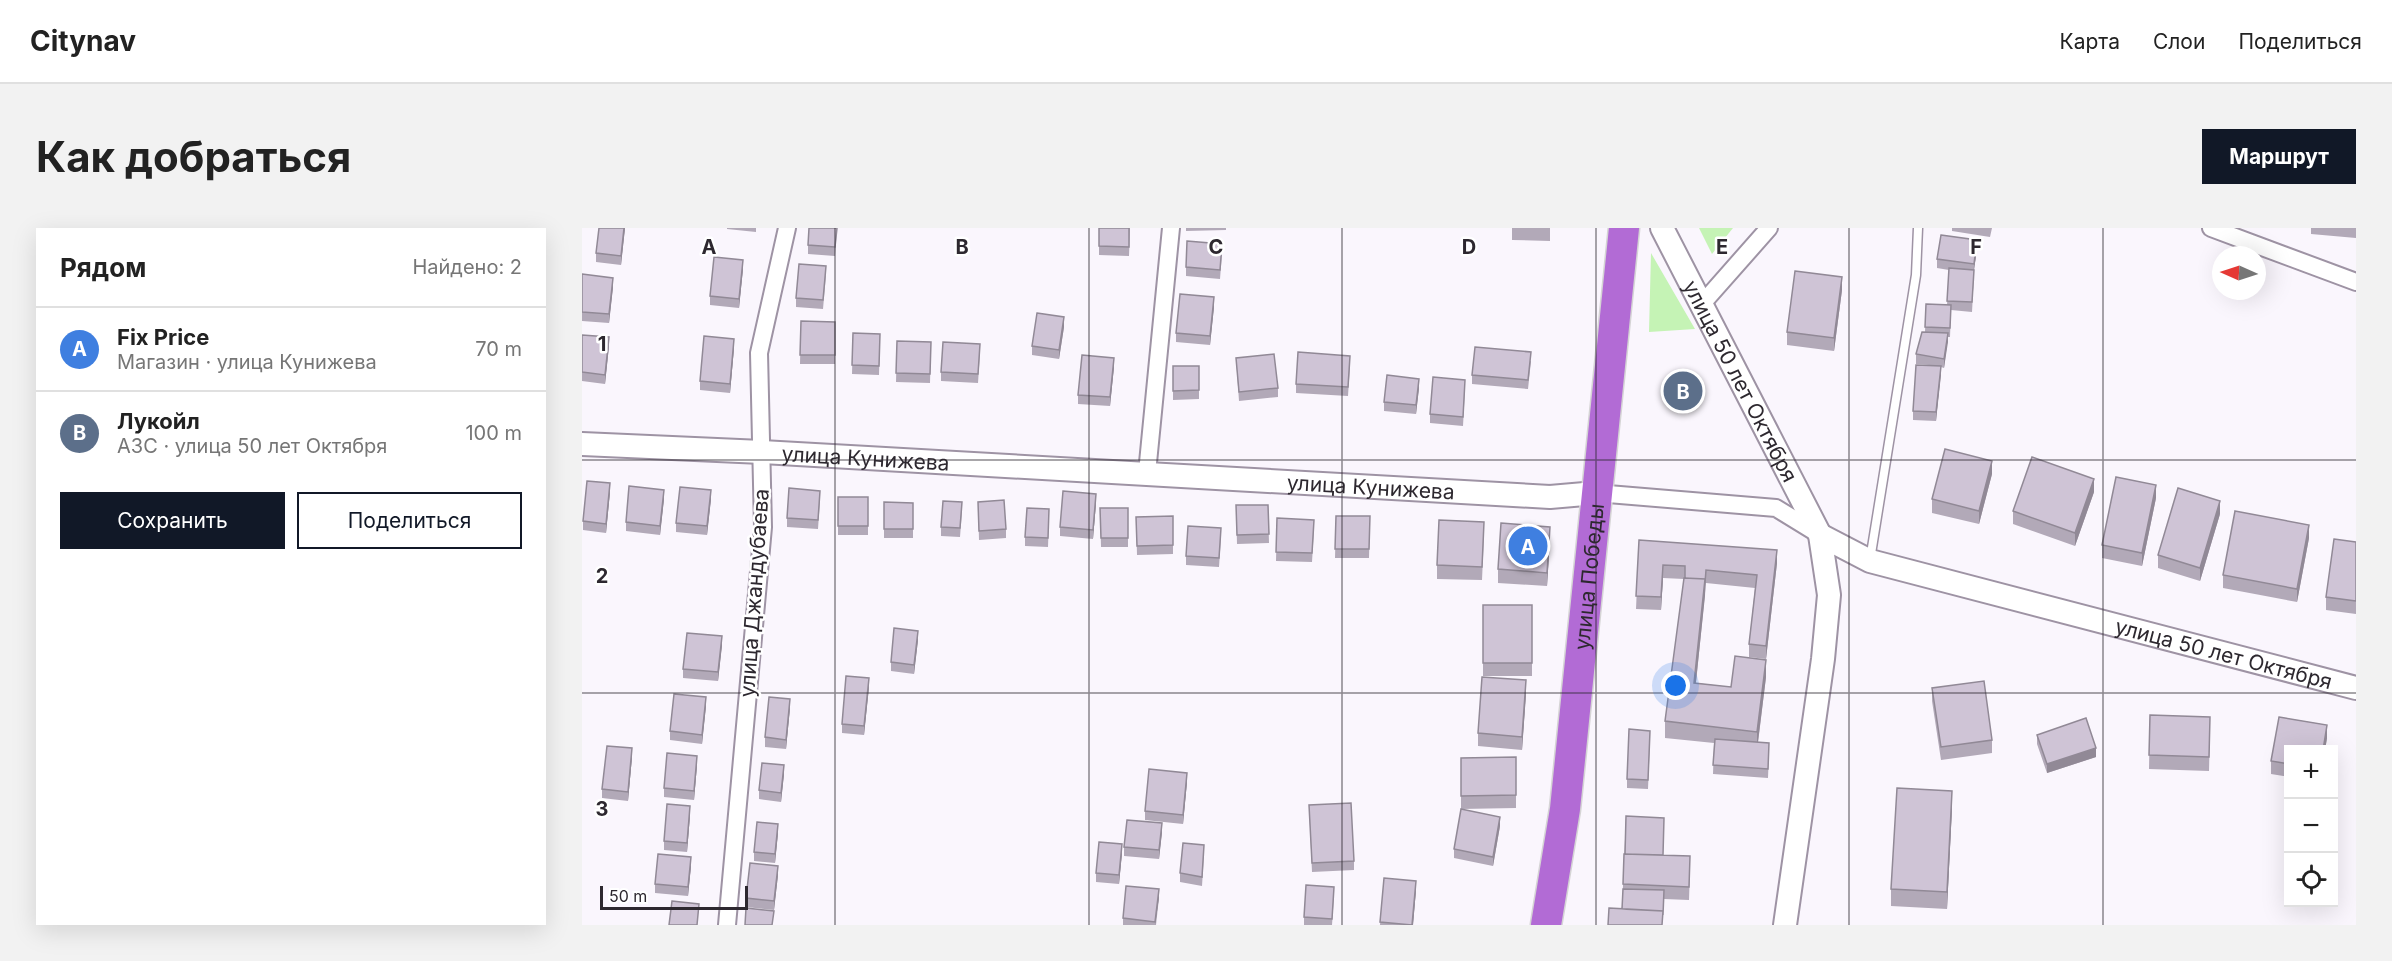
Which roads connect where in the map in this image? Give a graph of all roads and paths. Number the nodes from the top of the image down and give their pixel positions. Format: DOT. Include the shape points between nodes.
graph roads {
  1 [pos="787,228"];
  2 [pos="1171,228"];
  3 [pos="1624,228"];
  4 [pos="1662,228"];
  5 [pos="1769,228"];
  6 [pos="1918,228"];
  7 [pos="2211,228"];
  8 [pos="2356,282"];
  9 [pos="1701,305"];
  10 [pos="582,444"];
  11 [pos="762,452"];
  12 [pos="1147,473"];
  13 [pos="1596,493"];
  14 [pos="1820,535"];
  15 [pos="1870,561"];
  16 [pos="2356,688"];
  17 [pos="727,925"];
  18 [pos="1546,925"];
  19 [pos="1785,925"];
  1 -- 11 [label="street, улица Джандубаева" via="759,353"];
  2 -- 12 [label="street"];
  3 -- 13 [label="highway, улица Победы"];
  4 -- 9 [label="street, улица 50 лет Октября"];
  5 -- 9 [label="street"];
  6 -- 15 [label="lane" via="1916,275"];
  7 -- 8 [label="street"];
  9 -- 14 [label="street, улица 50 лет Октября"];
  10 -- 11 [label="street, улица Кунижева"];
  11 -- 12 [label="street, улица Кунижева"];
  11 -- 17 [label="street, улица Джандубаева" via="763,527"];
  12 -- 13 [label="street, улица Кунижева" via="1550,497"];
  13 -- 14 [label="street" via="1776,508"];
  13 -- 18 [label="highway, улица Победы" via="1565,809"];
  14 -- 15 [label="street, улица 50 лет Октября"];
  14 -- 19 [label="street" via="1828,605"];
  15 -- 16 [label="street, улица 50 лет Октября"];
}
